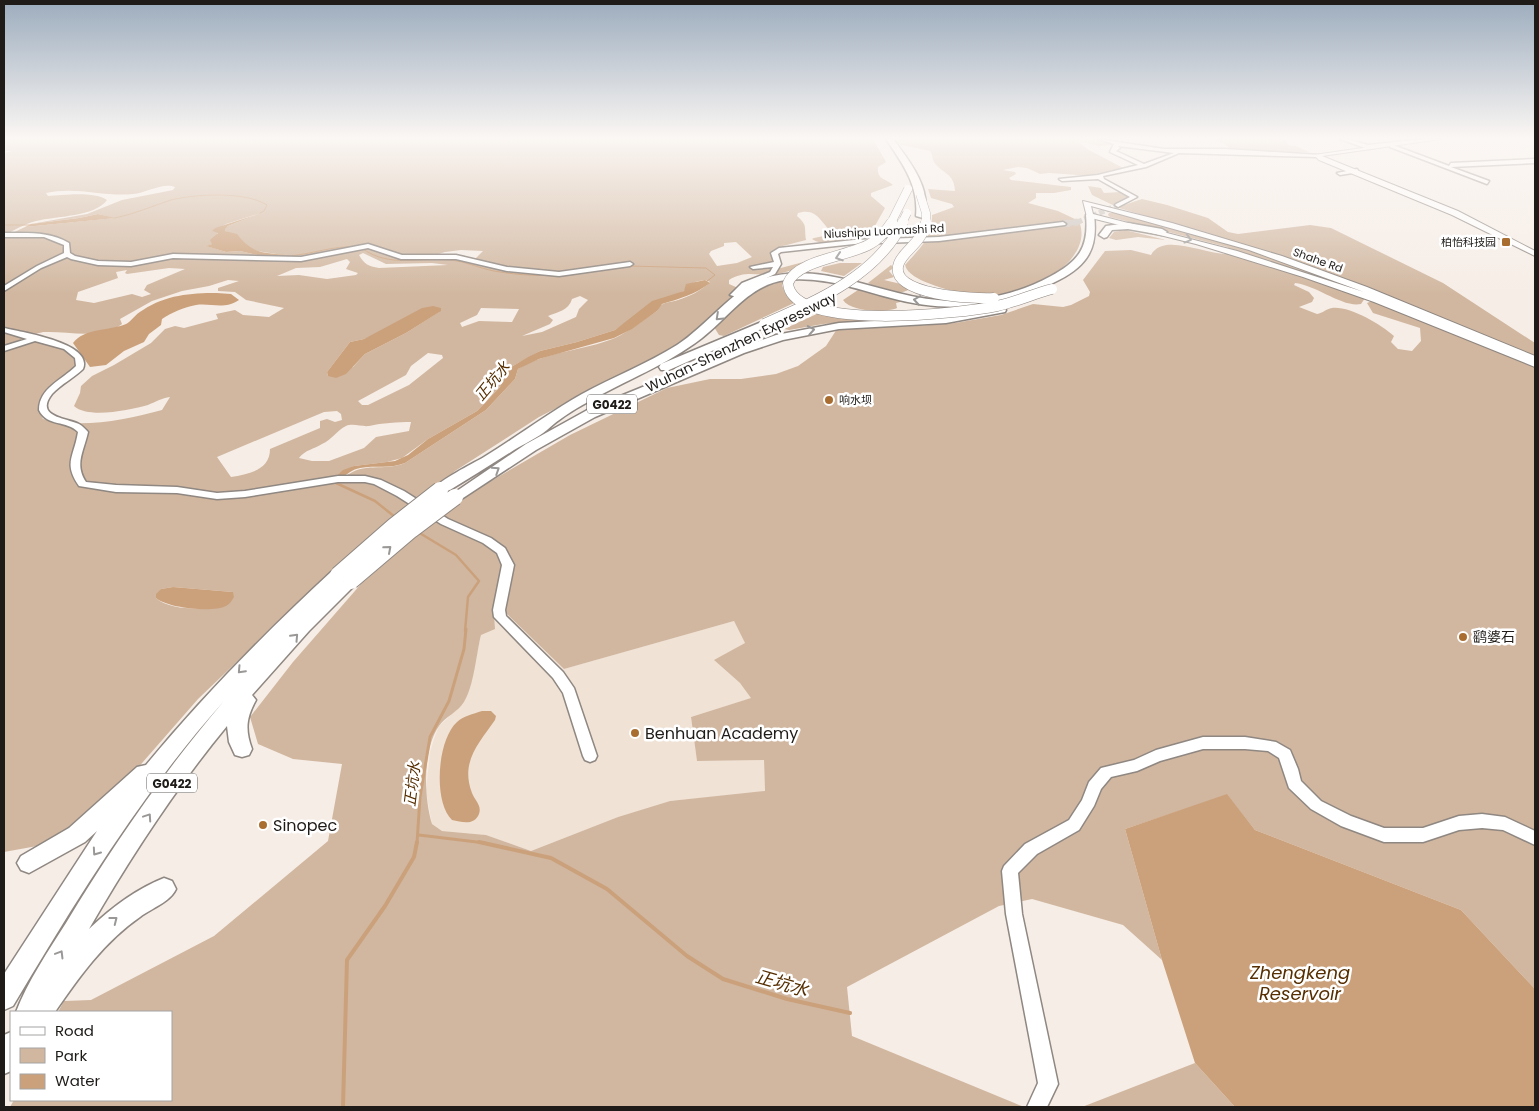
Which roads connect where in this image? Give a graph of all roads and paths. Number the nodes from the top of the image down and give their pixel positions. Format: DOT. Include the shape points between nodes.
graph roads {
  1 [pos="905,191"];
  2 [pos="909,191"];
  3 [pos="913,191"];
  4 [pos="915,191"];
  5 [pos="1122,191"];
  6 [pos="1402,191"];
  7 [pos="1405,191"];
  8 [pos="1118,204"];
  9 [pos="1092,210"];
  10 [pos="1063,224"];
  11 [pos="1162,232"];
  12 [pos="4,235"];
  13 [pos="1104,236"];
  14 [pos="1535,250"];
  15 [pos="67,254"];
  16 [pos="1535,254"];
  17 [pos="630,264"];
  18 [pos="778,264"];
  19 [pos="753,267"];
  20 [pos="1035,288"];
  21 [pos="4,289"];
  22 [pos="1052,289"];
  23 [pos="734,296"];
  24 [pos="4,330"];
  25 [pos="33,339"];
  26 [pos="4,349"];
  27 [pos="1535,360"];
  28 [pos="1535,364"];
  29 [pos="586,416"];
  30 [pos="532,433"];
  31 [pos="345,578"];
  32 [pos="273,660"];
  33 [pos="170,750"];
  34 [pos="242,750"];
  35 [pos="590,756"];
  36 [pos="1535,838"];
  37 [pos="29,863"];
  38 [pos="164,889"];
  39 [pos="4,997"];
  40 [pos="30,1011"];
  41 [pos="40,1011"];
  42 [pos="10,1048"];
  43 [pos="4,1062"];
  44 [pos="1037,1107"];
  1 -- 22 [label="highway, one-way, bridge" via="898,210 880,237 861,249 800,271 789,281 791,294 801,302 835,312 905,316 980,309"];
  2 -- 30 [label="highway, Wuhan-Shenzhen Expressway / G0422, bridge" via="907,213 893,241 868,266 823,296 635,380"];
  3 -- 29 [label="highway, Wuhan-Shenzhen Expressway / G0422" via="921,210 916,227 876,270 830,300"];
  4 -- 20 [label="highway, bridge" via="925,206 927,222 918,242 899,264 899,274 906,281 939,295 970,299 1001,297"];
  5 -- 8 [label="street" via="1134,197"];
  6 -- 16 [label="main road" via="1455,213"];
  7 -- 14 [label="main road" via="1472,217"];
  9 -- 11 [label="main road, Shahe Rd"];
  9 -- 13 [label="highway"];
  9 -- 20 [label="highway" via="1093,235 1085,255 1065,273"];
  9 -- 27 [label="main road, Shahe Rd" via="1177,226 1292,262"];
  10 -- 18 [label="street, Niushipu Luomashi Rd" via="939,239 854,242 782,250 774,253"];
  11 -- 13 [label="highway" via="1120,228"];
  11 -- 28 [label="main road, Shahe Rd, one-way" via="1253,257 1343,288"];
  12 -- 15 [label="street" via="52,237 66,244"];
  13 -- 22 [label="highway" via="1088,266"];
  15 -- 17 [label="street" via="98,263 131,264 173,256 301,259 376,246 401,257 456,257 507,270 559,274"];
  15 -- 21 [label="street"];
  18 -- 19 [label="street"];
  18 -- 23 [label="street, Niushipu Luomashi Rd" via="772,273 749,283"];
  20 -- 30 [label="highway, one-way" via="999,300 954,304 906,299 819,276 791,276 765,281 745,293 684,345 577,402"];
  29 -- 22 [label="highway, one-way" via="780,337 839,326 965,317 1019,304"];
  24 -- 25 [label="street"];
  25 -- 26 [label="street"];
  25 -- 35 [label="street" via="67,347 82,363 49,393 44,412 74,424 83,432 73,468 83,484 224,496 339,480 366,480 384,486 501,551 508,565 500,617 558,675 569,692"];
  31 -- 29 [label="highway, Wuhan-Shenzhen Expressway / G0422, one-way, bridge" via="455,497 531,447"];
  30 -- 31 [label="highway, Wuhan-Shenzhen Expressway / G0422, bridge" via="440,490 394,526"];
  32 -- 31 [label="highway, Wuhan-Shenzhen Expressway / G0422, one-way" via="329,601"];
  31 -- 33 [label="highway, Wuhan-Shenzhen Expressway / G0422, one-way" via="274,636"];
  32 -- 34 [label="highway" via="237,716 236,733"];
  40 -- 32 [label="highway, Wuhan-Shenzhen Expressway / G0422, one-way" via="104,882 153,810 218,724"];
  33 -- 37 [label="highway" via="77,834"];
  33 -- 39 [label="highway, Wuhan-Shenzhen Expressway / G0422, one-way" via="94,855"];
  36 -- 44 [label="street" via="1505,824 1482,821 1459,823 1423,835 1384,834 1346,821 1316,805 1294,784 1285,754 1271,746 1203,743 1106,772 1094,786 1089,802 1074,825 1031,849 1010,871 1014,914 1048,1084"];
  41 -- 38 [label="highway, one-way" via="72,966 108,925 144,898"];
  42 -- 43 [label="highway"];
}
